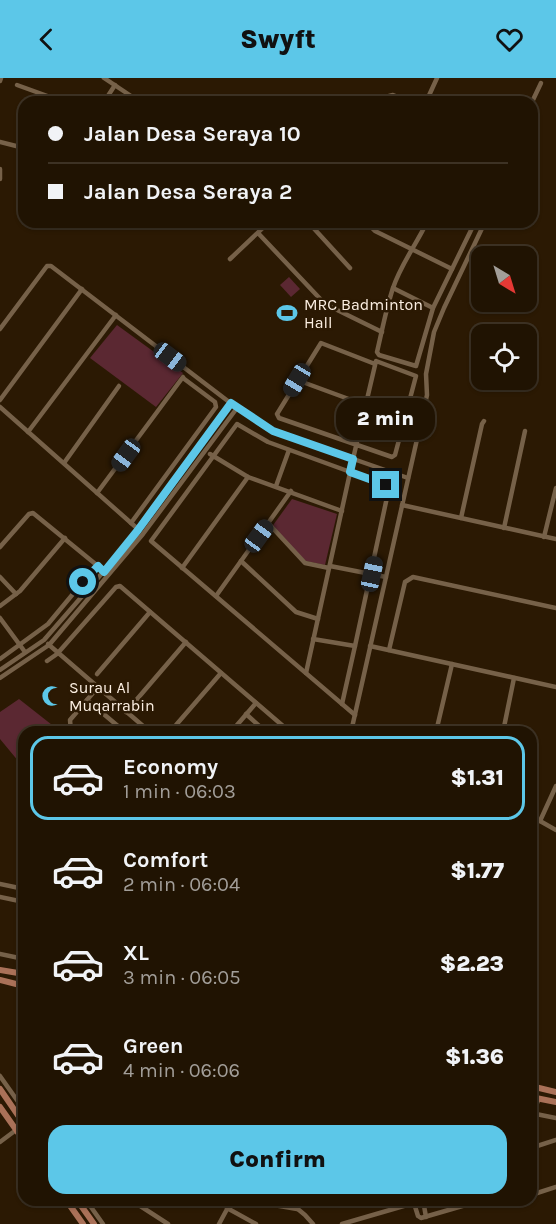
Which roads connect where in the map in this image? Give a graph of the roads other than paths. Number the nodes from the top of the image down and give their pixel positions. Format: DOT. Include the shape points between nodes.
graph roads {
  1 [pos="104,78"];
  2 [pos="438,78"];
  3 [pos="541,83"];
  4 [pos="17,85"];
  5 [pos="115,85"];
  6 [pos="42,96"];
  7 [pos="108,96"];
  8 [pos="131,96"];
  9 [pos="429,96"];
  10 [pos="535,96"];
  11 [pos="0,142"];
  12 [pos="18,146"];
  13 [pos="0,169"];
  14 [pos="0,179"];
  15 [pos="263,228"];
  16 [pos="313,228"];
  17 [pos="372,228"];
  18 [pos="423,228"];
  19 [pos="472,228"];
  20 [pos="482,228"];
  21 [pos="258,233"];
  22 [pos="410,250"];
  23 [pos="230,259"];
  24 [pos="350,268"];
  25 [pos="452,269"];
  26 [pos="393,288"];
  27 [pos="82,290"];
  28 [pos="433,308"];
  29 [pos="116,315"];
  30 [pos="0,329"];
  31 [pos="382,332"];
  32 [pos="375,364"];
  33 [pos="188,370"];
  34 [pos="183,378"];
  35 [pos="297,380"];
  36 [pos="119,386"];
  37 [pos="0,400"];
  38 [pos="231,403"];
  39 [pos="365,405"];
  40 [pos="0,407"];
  41 [pos="237,408"];
  42 [pos="484,421"];
  43 [pos="525,431"];
  44 [pos="28,432"];
  45 [pos="356,446"];
  46 [pos="289,450"];
  47 [pos="206,451"];
  48 [pos="213,455"];
  49 [pos="353,459"];
  50 [pos="64,463"];
  51 [pos="350,472"];
  52 [pos="248,477"];
  53 [pos="408,478"];
  54 [pos="276,486"];
  55 [pos="556,488"];
  56 [pos="291,491"];
  57 [pos="97,493"];
  58 [pos="402,505"];
  59 [pos="342,511"];
  60 [pos="461,518"];
  61 [pos="131,523"];
  62 [pos="268,524"];
  63 [pos="504,528"];
  64 [pos="138,530"];
  65 [pos="143,534"];
  66 [pos="544,537"];
  67 [pos="65,538"];
  68 [pos="556,539"];
  69 [pos="0,547"];
  70 [pos="241,561"];
  71 [pos="98,566"];
  72 [pos="329,567"];
  73 [pos="182,568"];
  74 [pos="104,572"];
  75 [pos="372,574"];
  76 [pos="0,577"];
  77 [pos="386,577"];
  78 [pos="16,594"];
  79 [pos="216,596"];
  80 [pos="0,606"];
  81 [pos="556,608"];
  82 [pos="150,612"];
  83 [pos="0,618"];
  84 [pos="318,619"];
  85 [pos="313,639"];
  86 [pos="44,640"];
  87 [pos="186,642"];
  88 [pos="20,645"];
  89 [pos="49,645"];
  90 [pos="355,646"];
  91 [pos="370,646"];
  92 [pos="388,650"];
  93 [pos="25,652"];
  94 [pos="58,653"];
  95 [pos="0,659"];
  96 [pos="47,661"];
  97 [pos="452,664"];
  98 [pos="0,670"];
  99 [pos="221,673"];
  100 [pos="306,673"];
  101 [pos="97,674"];
  102 [pos="0,678"];
  103 [pos="514,678"];
  104 [pos="98,687"];
  105 [pos="556,687"];
  106 [pos="87,700"];
  107 [pos="256,703"];
  108 [pos="342,704"];
  109 [pos="126,712"];
  110 [pos="246,714"];
  111 [pos="355,715"];
  112 [pos="176,725"];
  113 [pos="70,726"];
  114 [pos="118,726"];
  115 [pos="143,726"];
  116 [pos="236,726"];
  117 [pos="259,726"];
  118 [pos="283,726"];
  119 [pos="352,726"];
  120 [pos="437,726"];
  121 [pos="504,726"];
  122 [pos="556,786"];
  123 [pos="537,820"];
  124 [pos="540,821"];
  125 [pos="556,830"];
  126 [pos="0,884"];
  127 [pos="18,888"];
  128 [pos="0,897"];
  129 [pos="18,901"];
  130 [pos="0,954"];
  131 [pos="18,958"];
  132 [pos="0,969"];
  133 [pos="18,973"];
  134 [pos="0,980"];
  135 [pos="18,984"];
  136 [pos="0,1076"];
  137 [pos="537,1087"];
  138 [pos="0,1089"];
  139 [pos="556,1092"];
  140 [pos="539,1099"];
  141 [pos="18,1102"];
  142 [pos="537,1102"];
  143 [pos="556,1102"];
  144 [pos="0,1107"];
  145 [pos="537,1114"];
  146 [pos="18,1115"];
  147 [pos="556,1118"];
  148 [pos="16,1130"];
  149 [pos="18,1133"];
  150 [pos="556,1140"];
  151 [pos="0,1142"];
  152 [pos="537,1146"];
  153 [pos="556,1187"];
  154 [pos="537,1193"];
  155 [pos="70,1206"];
  156 [pos="81,1206"];
  157 [pos="90,1206"];
  158 [pos="140,1206"];
  159 [pos="280,1206"];
  160 [pos="294,1206"];
  161 [pos="396,1206"];
  162 [pos="415,1206"];
  163 [pos="424,1206"];
  164 [pos="456,1206"];
  165 [pos="227,1208"];
  166 [pos="297,1209"];
  167 [pos="426,1217"];
  168 [pos="164,1223"];
  169 [pos="82,1224"];
  170 [pos="94,1224"];
  171 [pos="103,1224"];
  172 [pos="219,1224"];
  173 [pos="256,1224"];
  174 [pos="312,1224"];
  175 [pos="342,1224"];
  1 -- 5 [label="street"];
  2 -- 9 [label="street"];
  3 -- 10 [label="street"];
  4 -- 6 [label="street"];
  5 -- 7 [label="street"];
  5 -- 8 [label="street"];
  11 -- 12 [label="street"];
  13 -- 14 [label="street"];
  15 -- 21 [label="street"];
  16 -- 24 [label="street"];
  17 -- 22 [label="street"];
  18 -- 22 [label="street"];
  19 -- 25 [label="street"];
  20 -- 53 [label="street" via="434,332 426,374 427,395"];
  21 -- 23 [label="street"];
  21 -- 31 [label="street" via="325,304"];
  22 -- 25 [label="street"];
  22 -- 26 [label="street"];
  25 -- 28 [label="street"];
  26 -- 28 [label="street"];
  26 -- 31 [label="street"];
  27 -- 29 [label="street"];
  27 -- 30 [label="street" via="47,266"];
  27 -- 37 [label="street"];
  28 -- 31 [label="street" via="416,366 378,356"];
  29 -- 33 [label="street"];
  29 -- 44 [label="street"];
  32 -- 35 [label="street" via="321,343"];
  32 -- 39 [label="street"];
  32 -- 45 [label="street" via="376,361 416,379 394,456"];
  33 -- 34 [label="street"];
  33 -- 38 [label="street"];
  34 -- 57 [label="street"];
  34 -- 61 [label="street" via="215,402 216,407"];
  35 -- 39 [label="street"];
  35 -- 45 [label="street" via="278,417"];
  36 -- 50 [label="street"];
  38 -- 41 [label="street"];
  38 -- 64 [label="street"];
  39 -- 45 [label="street"];
  40 -- 44 [label="street"];
  41 -- 47 [label="street"];
  41 -- 49 [label="street" via="273,431"];
  42 -- 60 [label="street"];
  43 -- 63 [label="street"];
  44 -- 50 [label="street"];
  45 -- 49 [label="street"];
  46 -- 48 [label="street" via="237,424"];
  46 -- 51 [label="street"];
  46 -- 54 [label="street"];
  47 -- 48 [label="street"];
  47 -- 65 [label="street"];
  48 -- 52 [label="street"];
  48 -- 73 [label="street" via="151,541"];
  49 -- 51 [label="street"];
  49 -- 53 [label="street"];
  50 -- 57 [label="street"];
  51 -- 59 [label="street"];
  51 -- 75 [label="street" via="389,488"];
  52 -- 54 [label="street"];
  52 -- 73 [label="street"];
  53 -- 58 [label="street"];
  54 -- 56 [label="street"];
  55 -- 66 [label="street"];
  56 -- 59 [label="street"];
  56 -- 62 [label="street"];
  57 -- 61 [label="street"];
  58 -- 60 [label="street"];
  58 -- 77 [label="street"];
  59 -- 72 [label="street"];
  60 -- 63 [label="street"];
  61 -- 64 [label="street"];
  62 -- 70 [label="street"];
  62 -- 72 [label="street" via="305,563"];
  63 -- 66 [label="street"];
  64 -- 65 [label="street"];
  64 -- 74 [label="street"];
  65 -- 89 [label="street"];
  66 -- 68 [label="street"];
  67 -- 69 [label="street" via="31,513"];
  67 -- 71 [label="street"];
  67 -- 78 [label="street"];
  70 -- 79 [label="street"];
  70 -- 84 [label="street" via="296,612"];
  71 -- 74 [label="street"];
  71 -- 88 [label="street" via="48,624"];
  72 -- 75 [label="street"];
  72 -- 84 [label="street"];
  73 -- 79 [label="street"];
  74 -- 86 [label="street"];
  75 -- 77 [label="street"];
  75 -- 90 [label="street"];
  76 -- 78 [label="street"];
  77 -- 91 [label="street"];
  78 -- 80 [label="street"];
  79 -- 100 [label="street"];
  81 -- 92 [label="street" via="413,577 405,582"];
  82 -- 87 [label="street"];
  82 -- 94 [label="street" via="118,586"];
  82 -- 101 [label="street"];
  83 -- 88 [label="street"];
  84 -- 85 [label="street"];
  85 -- 90 [label="street"];
  85 -- 100 [label="street"];
  86 -- 89 [label="street"];
  86 -- 93 [label="street"];
  87 -- 99 [label="street"];
  87 -- 109 [label="street"];
  88 -- 93 [label="street"];
  88 -- 95 [label="street"];
  89 -- 94 [label="street"];
  89 -- 102 [label="street"];
  90 -- 108 [label="street"];
  91 -- 92 [label="street"];
  91 -- 111 [label="street"];
  92 -- 97 [label="street"];
  93 -- 98 [label="street"];
  94 -- 96 [label="street"];
  94 -- 104 [label="street"];
  97 -- 103 [label="street"];
  97 -- 120 [label="street"];
  99 -- 107 [label="street"];
  99 -- 112 [label="street"];
  100 -- 108 [label="street"];
  103 -- 105 [label="street"];
  103 -- 121 [label="street"];
  104 -- 106 [label="street"];
  104 -- 109 [label="street"];
  106 -- 113 [label="street" via="70,720"];
  106 -- 114 [label="street"];
  107 -- 110 [label="street"];
  107 -- 118 [label="street"];
  108 -- 111 [label="street"];
  109 -- 115 [label="street"];
  110 -- 116 [label="street"];
  110 -- 117 [label="street"];
  111 -- 119 [label="street"];
  122 -- 124 [label="street"];
  123 -- 124 [label="street"];
  124 -- 125 [label="street"];
  126 -- 127 [label="street"];
  128 -- 129 [label="street"];
  130 -- 131 [label="street"];
  132 -- 133 [label="main road"];
  134 -- 135 [label="main road"];
  136 -- 141 [label="street"];
  137 -- 139 [label="main road"];
  138 -- 146 [label="main road"];
  140 -- 142 [label="street"];
  140 -- 143 [label="main road"];
  144 -- 148 [label="main road"];
  145 -- 147 [label="street"];
  148 -- 149 [label="main road"];
  148 -- 151 [label="street"];
  150 -- 152 [label="street"];
  153 -- 154 [label="street"];
  155 -- 169 [label="main road"];
  156 -- 170 [label="main road"];
  157 -- 171 [label="street"];
  158 -- 168 [label="street"];
  159 -- 166 [label="street"];
  160 -- 166 [label="street"];
  161 -- 175 [label="street"];
  162 -- 167 [label="street" via="418,1216"];
  163 -- 167 [label="street"];
  164 -- 167 [label="street"];
  165 -- 172 [label="street"];
  165 -- 173 [label="street"];
  166 -- 174 [label="street"];
}
